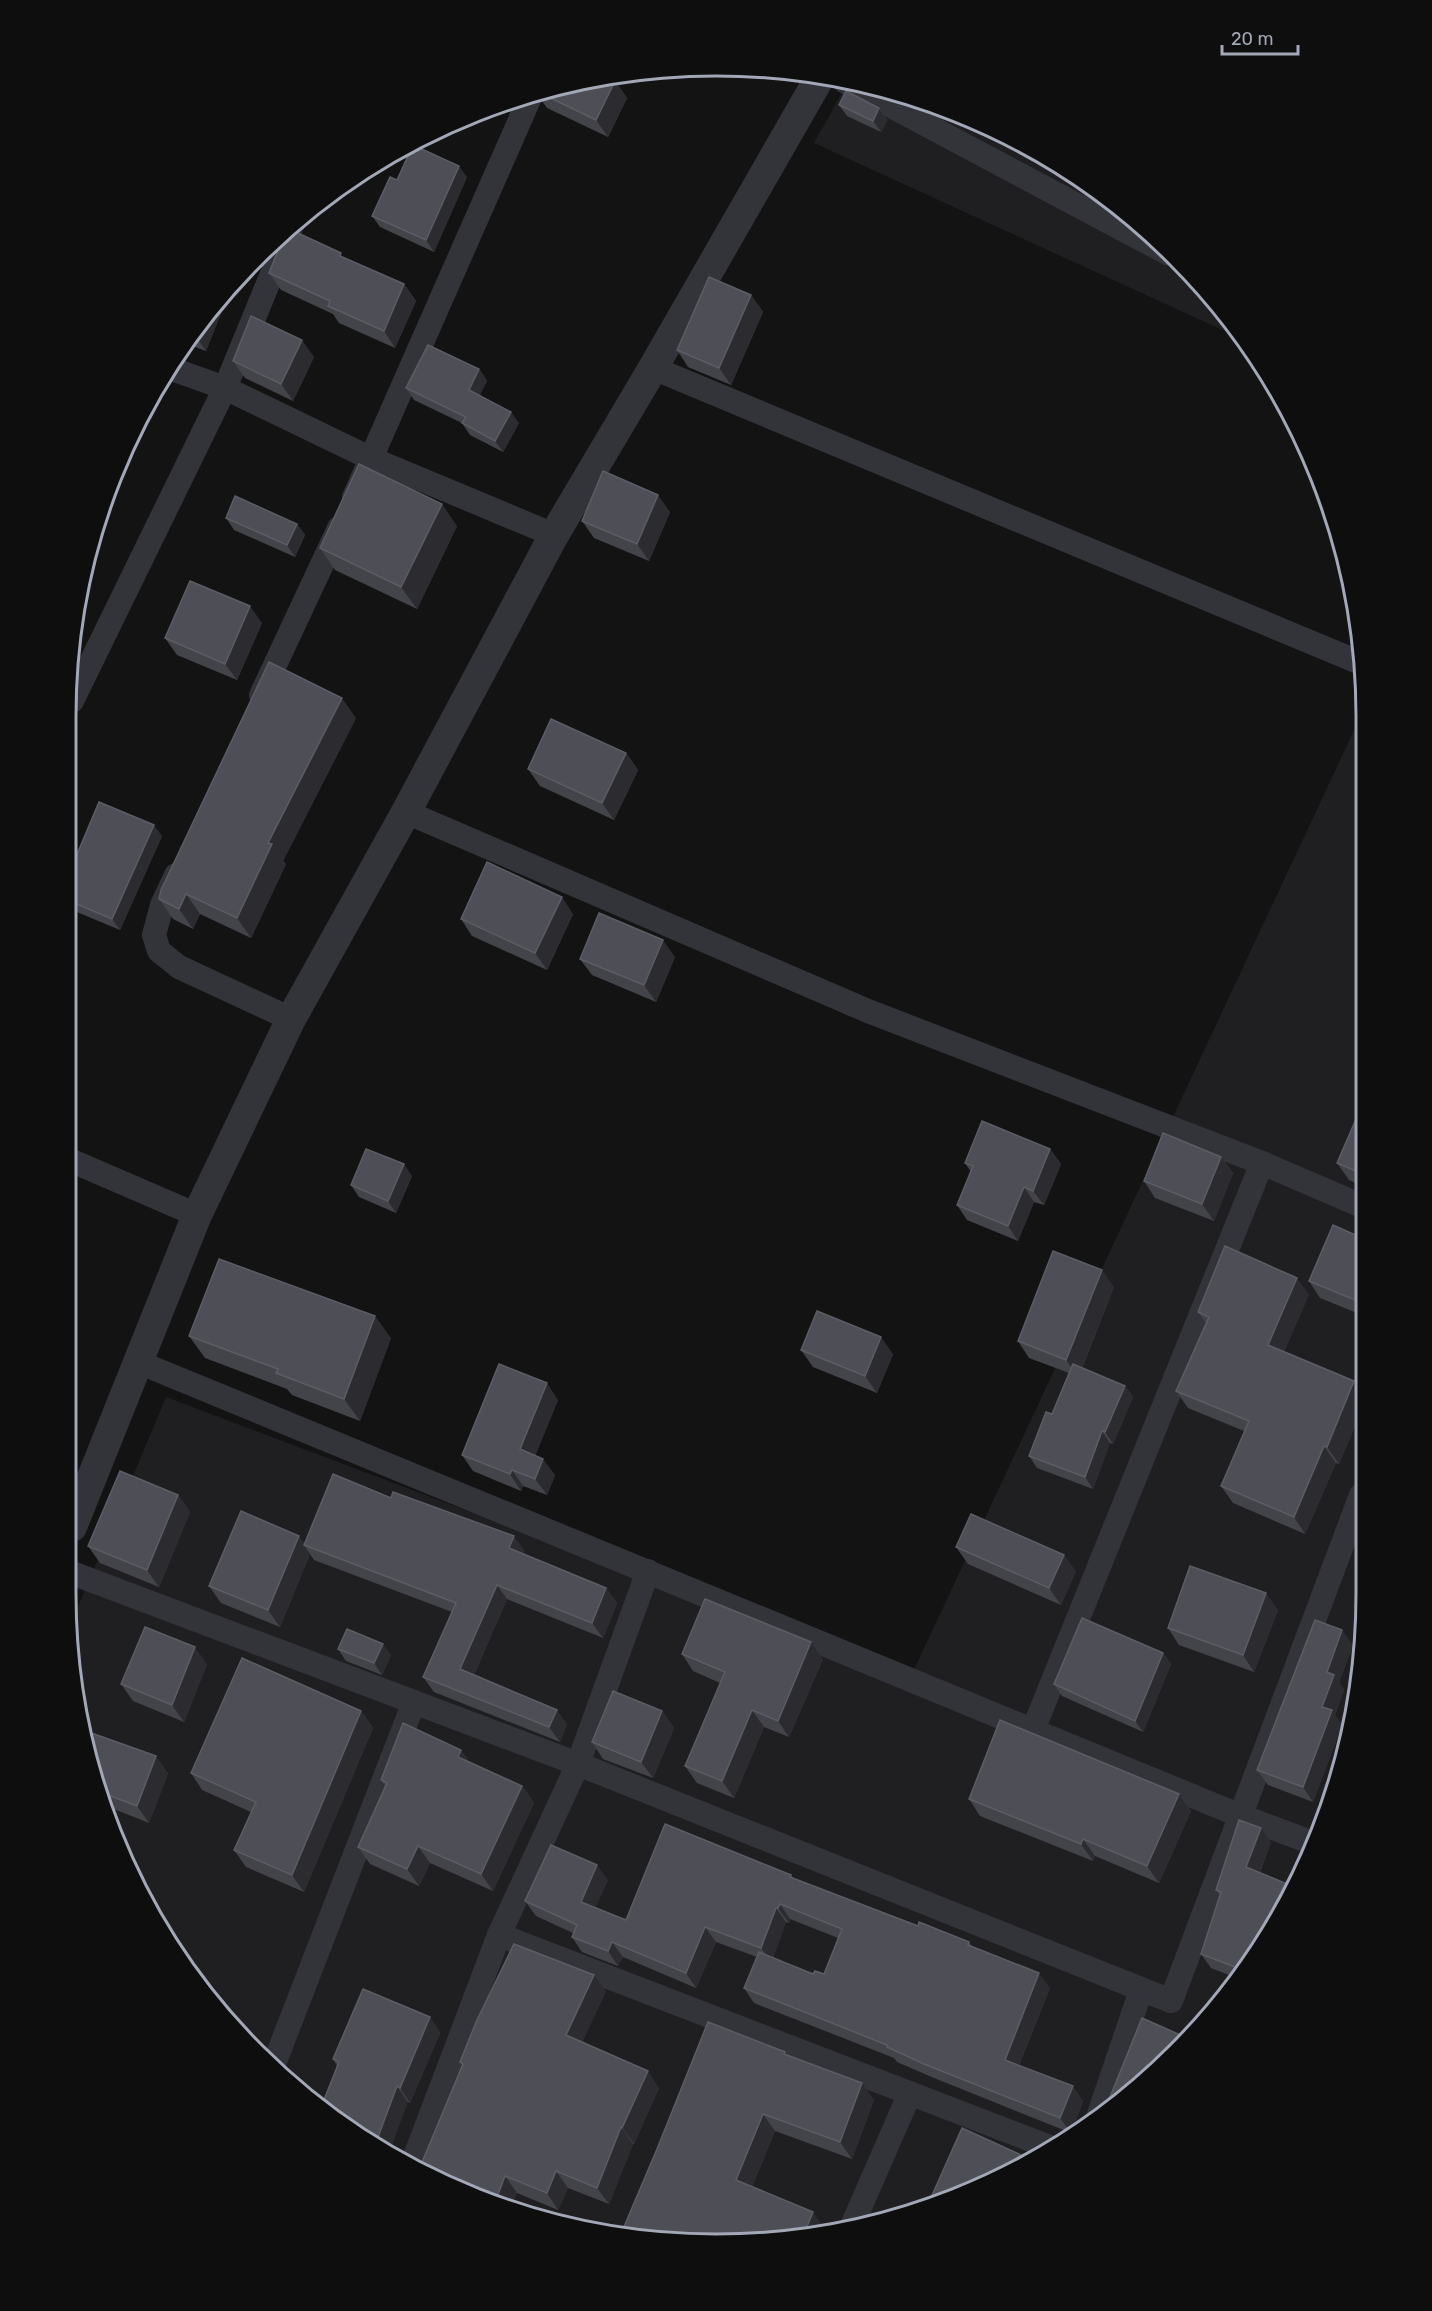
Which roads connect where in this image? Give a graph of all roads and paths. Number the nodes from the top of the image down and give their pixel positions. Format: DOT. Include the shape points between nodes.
graph roads {
  1 [pos="816,85"];
  2 [pos="872,96"];
  3 [pos="527,105"];
  4 [pos="1144,241"];
  5 [pos="284,245"];
  6 [pos="653,368"];
  7 [pos="178,371"];
  8 [pos="225,388"];
  9 [pos="372,459"];
  10 [pos="554,536"];
  11 [pos="1353,660"];
  12 [pos="77,689"];
  13 [pos="252,714"];
  14 [pos="406,812"];
  15 [pos="187,852"];
  16 [pos="291,1019"];
  17 [pos="76,1163"];
  18 [pos="1262,1163"];
  19 [pos="1356,1203"];
  20 [pos="197,1215"];
  21 [pos="138,1362"];
  22 [pos="1356,1507"];
  23 [pos="76,1517"];
  24 [pos="648,1571"];
  25 [pos="76,1575"];
  26 [pos="414,1702"];
  27 [pos="1034,1730"];
  28 [pos="578,1764"];
  29 [pos="1241,1816"];
  30 [pos="1307,1841"];
  31 [pos="499,1935"];
  32 [pos="1141,1990"];
  33 [pos="276,2059"];
  34 [pos="910,2093"];
  35 [pos="1102,2104"];
  36 [pos="1043,2145"];
  37 [pos="414,2159"];
  38 [pos="855,2219"];
  1 -- 6 [label="street"];
  2 -- 4 [label="street"];
  3 -- 9 [label="street"];
  5 -- 8 [label="street"];
  6 -- 10 [label="street"];
  6 -- 11 [label="street"];
  7 -- 8 [label="street"];
  8 -- 9 [label="street"];
  8 -- 12 [label="street"];
  9 -- 10 [label="street"];
  9 -- 13 [label="street"];
  10 -- 14 [label="street"];
  14 -- 16 [label="street"];
  14 -- 18 [label="street" via="868,1011"];
  15 -- 16 [label="street" via="162,905 154,935 159,951 179,967"];
  16 -- 20 [label="street"];
  17 -- 20 [label="street"];
  18 -- 19 [label="street"];
  18 -- 27 [label="street"];
  20 -- 21 [label="street"];
  21 -- 23 [label="street"];
  21 -- 24 [label="street"];
  22 -- 29 [label="street"];
  24 -- 27 [label="street"];
  24 -- 28 [label="street"];
  25 -- 26 [label="street"];
  26 -- 28 [label="street"];
  26 -- 33 [label="street"];
  27 -- 29 [label="street"];
  28 -- 31 [label="street"];
  28 -- 32 [label="street"];
  29 -- 30 [label="street"];
  29 -- 32 [label="street" via="1171,2001"];
  31 -- 34 [label="street" via="708,2027"];
  31 -- 37 [label="street"];
  32 -- 35 [label="street"];
  34 -- 36 [label="street"];
  34 -- 38 [label="street"];
}
